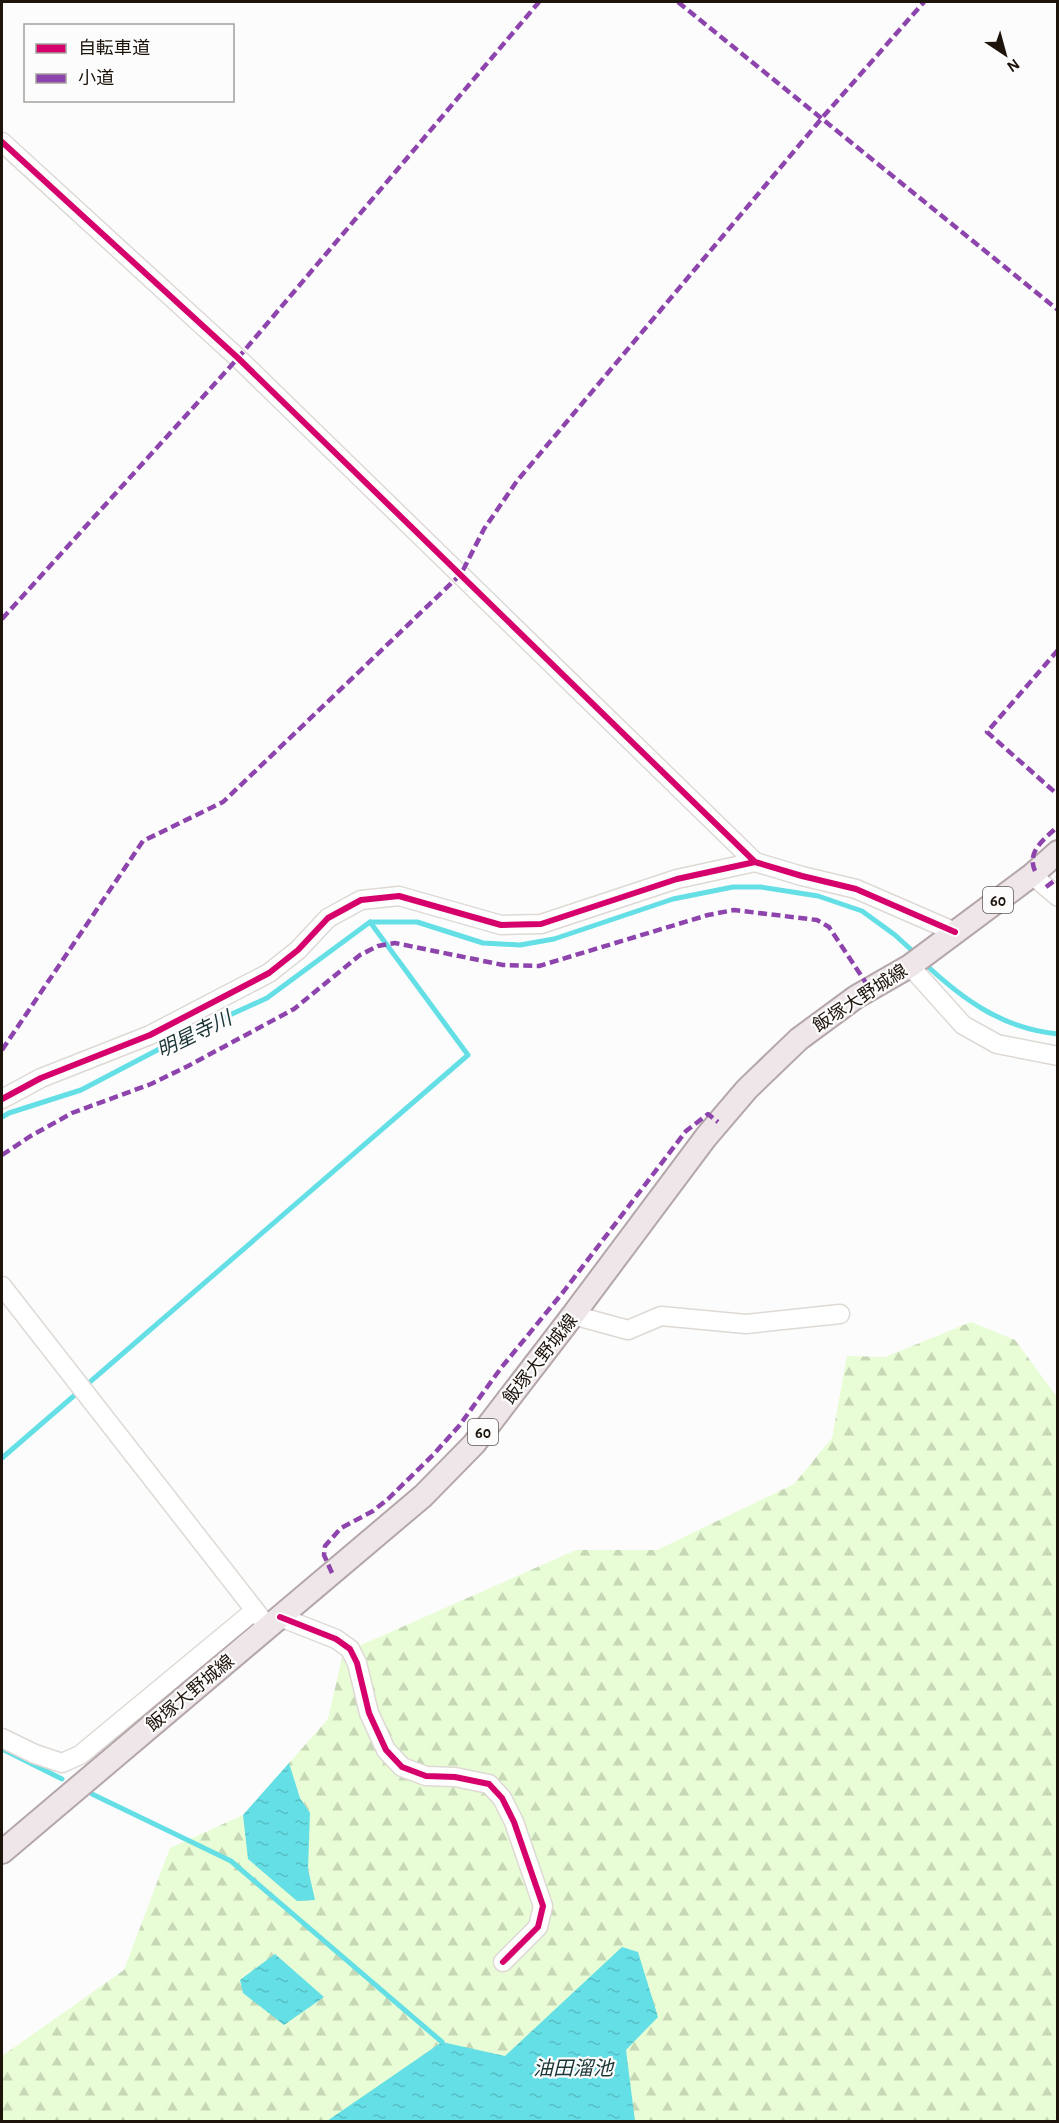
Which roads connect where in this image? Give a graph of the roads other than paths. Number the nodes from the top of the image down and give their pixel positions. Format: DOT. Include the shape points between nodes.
graph roads {
  1 [pos="2,142"];
  2 [pos="1058,852"];
  3 [pos="755,862"];
  4 [pos="1032,874"];
  5 [pos="1058,897"];
  6 [pos="956,932"];
  7 [pos="910,966"];
  8 [pos="1058,1056"];
  9 [pos="2,1099"];
  10 [pos="2,1286"];
  11 [pos="840,1314"];
  12 [pos="573,1315"];
  13 [pos="268,1619"];
  14 [pos="2,1738"];
  15 [pos="2,1852"];
  16 [pos="503,1962"];
  1 -- 3 [label="street" via="238,358"];
  2 -- 4 [label="main road, 飯塚大野城線 / 60"];
  3 -- 6 [label="street" via="856,889"];
  3 -- 9 [label="street" via="677,879 541,924 501,925 399,896 361,900 328,918 269,973 150,1035 41,1078"];
  4 -- 5 [label="street"];
  4 -- 6 [label="main road, 飯塚大野城線 / 60"];
  6 -- 7 [label="main road, 飯塚大野城線 / 60"];
  7 -- 8 [label="street" via="963,1025 998,1044"];
  7 -- 12 [label="main road, 飯塚大野城線 / 60" via="799,1039 747,1089 706,1137"];
  10 -- 13 [label="street"];
  11 -- 12 [label="street" via="746,1324 662,1316 628,1330"];
  12 -- 13 [label="main road, 飯塚大野城線 / 60" via="474,1444 423,1496"];
  13 -- 14 [label="street" via="80,1755 62,1763"];
  13 -- 15 [label="main road, 飯塚大野城線 / 60"];
  13 -- 16 [label="street" via="336,1639 350,1649 369,1713 386,1750 402,1767 426,1776 489,1784 502,1798 543,1906 538,1927"];
}
